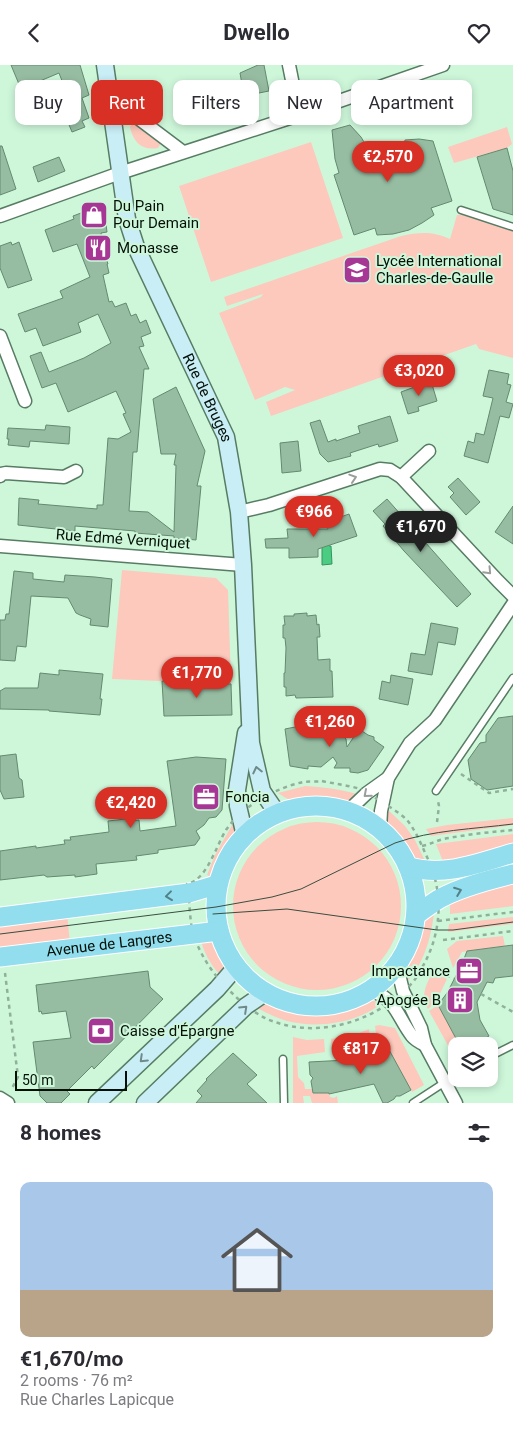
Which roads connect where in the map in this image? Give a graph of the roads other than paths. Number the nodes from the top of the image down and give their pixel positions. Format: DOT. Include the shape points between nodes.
graph roads {
  1 [pos="105,65"];
  2 [pos="289,65"];
  3 [pos="443,65"];
  4 [pos="107,80"];
  5 [pos="292,80"];
  6 [pos="341,100"];
  7 [pos="114,125"];
  8 [pos="147,125"];
  9 [pos="269,125"];
  10 [pos="183,152"];
  11 [pos="120,173"];
  12 [pos="461,210"];
  13 [pos="0,216"];
  14 [pos="513,227"];
  15 [pos="0,336"];
  16 [pos="25,401"];
  17 [pos="428,451"];
  18 [pos="76,471"];
  19 [pos="0,477"];
  20 [pos="401,477"];
  21 [pos="239,511"];
  22 [pos="0,546"];
  23 [pos="243,565"];
  24 [pos="513,596"];
  25 [pos="511,613"];
  26 [pos="513,679"];
  27 [pos="249,714"];
  28 [pos="388,778"];
  29 [pos="436,791"];
  30 [pos="348,811"];
  31 [pos="277,813"];
  32 [pos="380,829"];
  33 [pos="245,836"];
  34 [pos="513,853"];
  35 [pos="409,867"];
  36 [pos="513,874"];
  37 [pos="216,885"];
  38 [pos="416,915"];
  39 [pos="0,917"];
  40 [pos="219,931"];
  41 [pos="1,957"];
  42 [pos="397,966"];
  43 [pos="236,967"];
  44 [pos="372,991"];
  45 [pos="265,993"];
  46 [pos="425,1045"];
  47 [pos="513,1045"];
  48 [pos="498,1052"];
  49 [pos="283,1059"];
  50 [pos="448,1080"];
  51 [pos="444,1082"];
  52 [pos="97,1103"];
  53 [pos="145,1103"];
  54 [pos="284,1103"];
  55 [pos="413,1103"];
  56 [pos="456,1103"];
  1 -- 4 [label="street, Rue de Bruges"];
  2 -- 5 [label="street"];
  3 -- 6 [label="street"];
  7 -- 11 [label="street, Rue de Bruges"];
  8 -- 10 [label="street"];
  9 -- 10 [label="street"];
  10 -- 11 [label="street"];
  11 -- 13 [label="street"];
  11 -- 21 [label="street, Rue de Bruges" via="127,219 136,247 226,437"];
  12 -- 14 [label="lane"];
  15 -- 16 [label="street"];
  17 -- 20 [label="street"];
  18 -- 19 [label="street" via="64,477 6,473"];
  21 -- 20 [label="street, one-way" via="269,505 380,469 390,470"];
  20 -- 24 [label="street, one-way"];
  21 -- 23 [label="street, Rue de Bruges"];
  22 -- 23 [label="street, Rue Edmé Verniquet"];
  23 -- 27 [label="street, Rue de Bruges"];
  25 -- 28 [label="street" via="435,720 410,743"];
  26 -- 29 [label="lane"];
  31 -- 27 [label="street, Rue de Bruges, one-way" via="262,791 251,743"];
  27 -- 33 [label="street, Rue de Bruges" via="237,790"];
  28 -- 30 [label="street"];
  28 -- 32 [label="street"];
  30 -- 31 [label="main road" via="328,806"];
  30 -- 32 [label="main road"];
  31 -- 33 [label="main road"];
  32 -- 35 [label="main road" via="395,843"];
  33 -- 37 [label="main road" via="225,862"];
  34 -- 35 [label="main road" via="474,865 434,871"];
  35 -- 38 [label="main road" via="416,895"];
  38 -- 36 [label="main road, one-way" via="438,900"];
  37 -- 39 [label="main road, one-way" via="189,893"];
  37 -- 40 [label="main road"];
  38 -- 42 [label="main road" via="410,944"];
  40 -- 41 [label="main road, Avenue de Langres"];
  40 -- 43 [label="main road"];
  42 -- 44 [label="main road"];
  42 -- 46 [label="street" via="403,991 421,1028"];
  43 -- 45 [label="main road"];
  43 -- 52 [label="street, one-way"];
  44 -- 45 [label="main road" via="348,1001 320,1006 299,1005"];
  44 -- 46 [label="street" via="390,1001 413,1038"];
  53 -- 45 [label="street, one-way" via="246,1006"];
  46 -- 51 [label="street"];
  47 -- 48 [label="lane"];
  49 -- 54 [label="lane"];
  50 -- 51 [label="lane"];
  51 -- 55 [label="lane"];
  51 -- 56 [label="street"];
}
